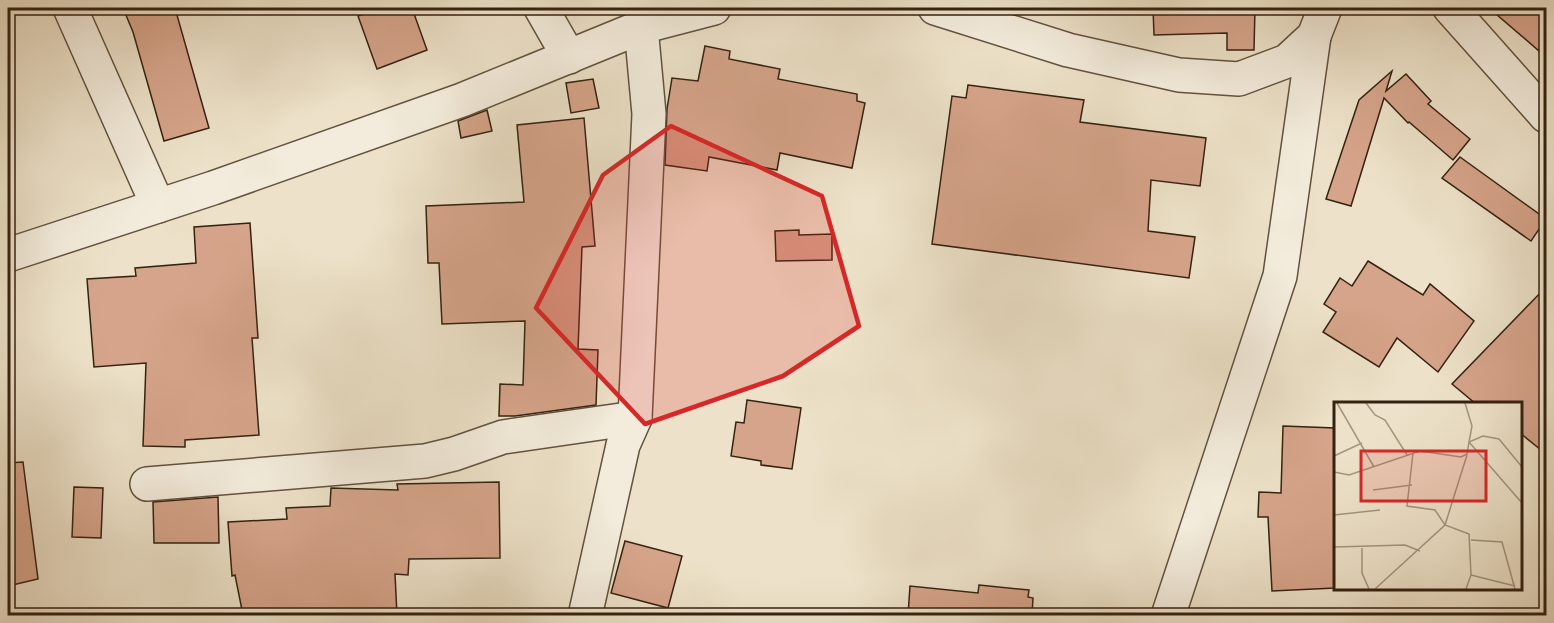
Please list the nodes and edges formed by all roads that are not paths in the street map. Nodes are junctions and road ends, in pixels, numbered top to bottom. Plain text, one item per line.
1 (70, 8) edge
2 (541, 8) edge
3 (714, 8) edge
4 (935, 8) edge
5 (1450, 8) edge
6 (1320, 22) edge
7 (641, 27) junction
8 (569, 57) junction
9 (1546, 116) edge
10 (158, 206) junction
11 (8, 255) edge
12 (635, 418) junction
13 (147, 484) dead end
14 (585, 615) edge
15 (1168, 615) edge

1 - 10 street
2 - 8 street
3 - 7 street
4 - 6 street
5 - 9 street
6 - 15 street
7 - 8 street
7 - 12 street
8 - 10 street
10 - 11 street
12 - 13 street
12 - 14 street

